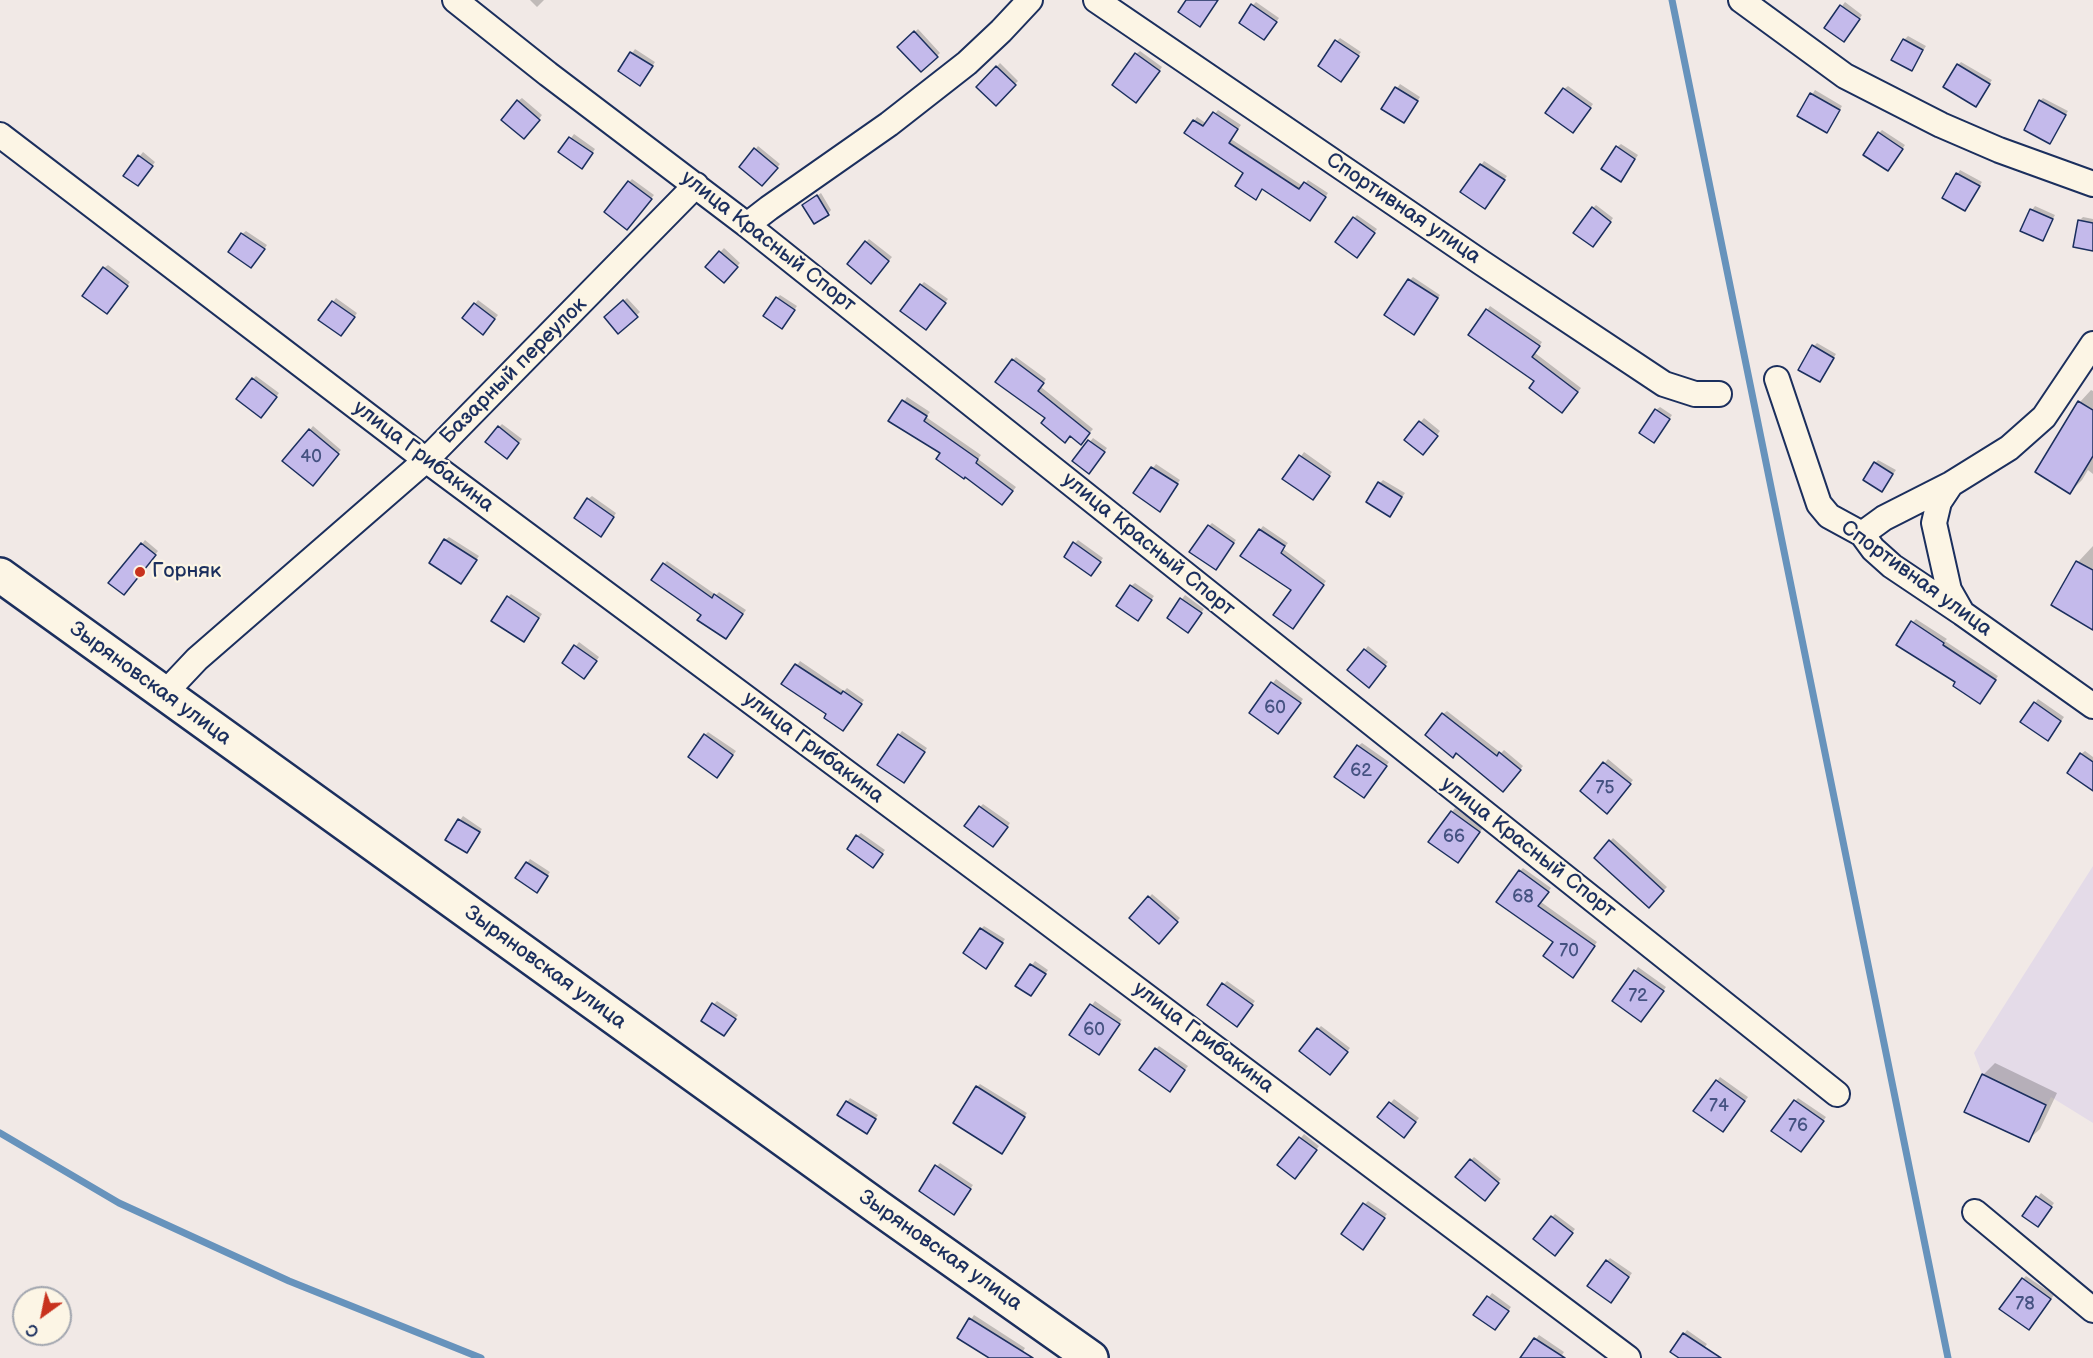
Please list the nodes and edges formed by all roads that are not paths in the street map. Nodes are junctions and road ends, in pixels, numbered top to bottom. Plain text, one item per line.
1 (455, 0) edge
2 (1030, 0) edge
3 (1096, 0) edge
4 (1741, 0) edge
5 (0, 135) edge
6 (2093, 184) edge
7 (696, 185) junction
8 (747, 225) junction
9 (2093, 344) edge
10 (1777, 379) dead end
11 (1719, 394) dead end
12 (426, 460) junction
13 (1951, 484) junction
14 (1862, 534) junction
15 (0, 575) edge
16 (1962, 613) junction
17 (164, 694) junction
18 (2093, 706) edge
19 (1837, 1094) dead end
20 (1975, 1212) dead end
21 (2093, 1310) edge
22 (1091, 1358) edge
23 (1628, 1358) edge

1 - 7 street, улица Красный Спорт
2 - 8 street
3 - 11 street, Спортивная улица
4 - 6 street
5 - 12 street, улица Грибакина
7 - 8 street, улица Красный Спорт
7 - 12 street, Базарный переулок
8 - 19 street, улица Красный Спорт
9 - 13 street
10 - 14 street, Спортивная улица
12 - 17 street, Базарный переулок
12 - 23 street, улица Грибакина
13 - 14 street
13 - 16 street
14 - 16 street, Спортивная улица
15 - 17 street, Зыряновская улица
16 - 18 street, Спортивная улица
17 - 22 street, Зыряновская улица
20 - 21 street

